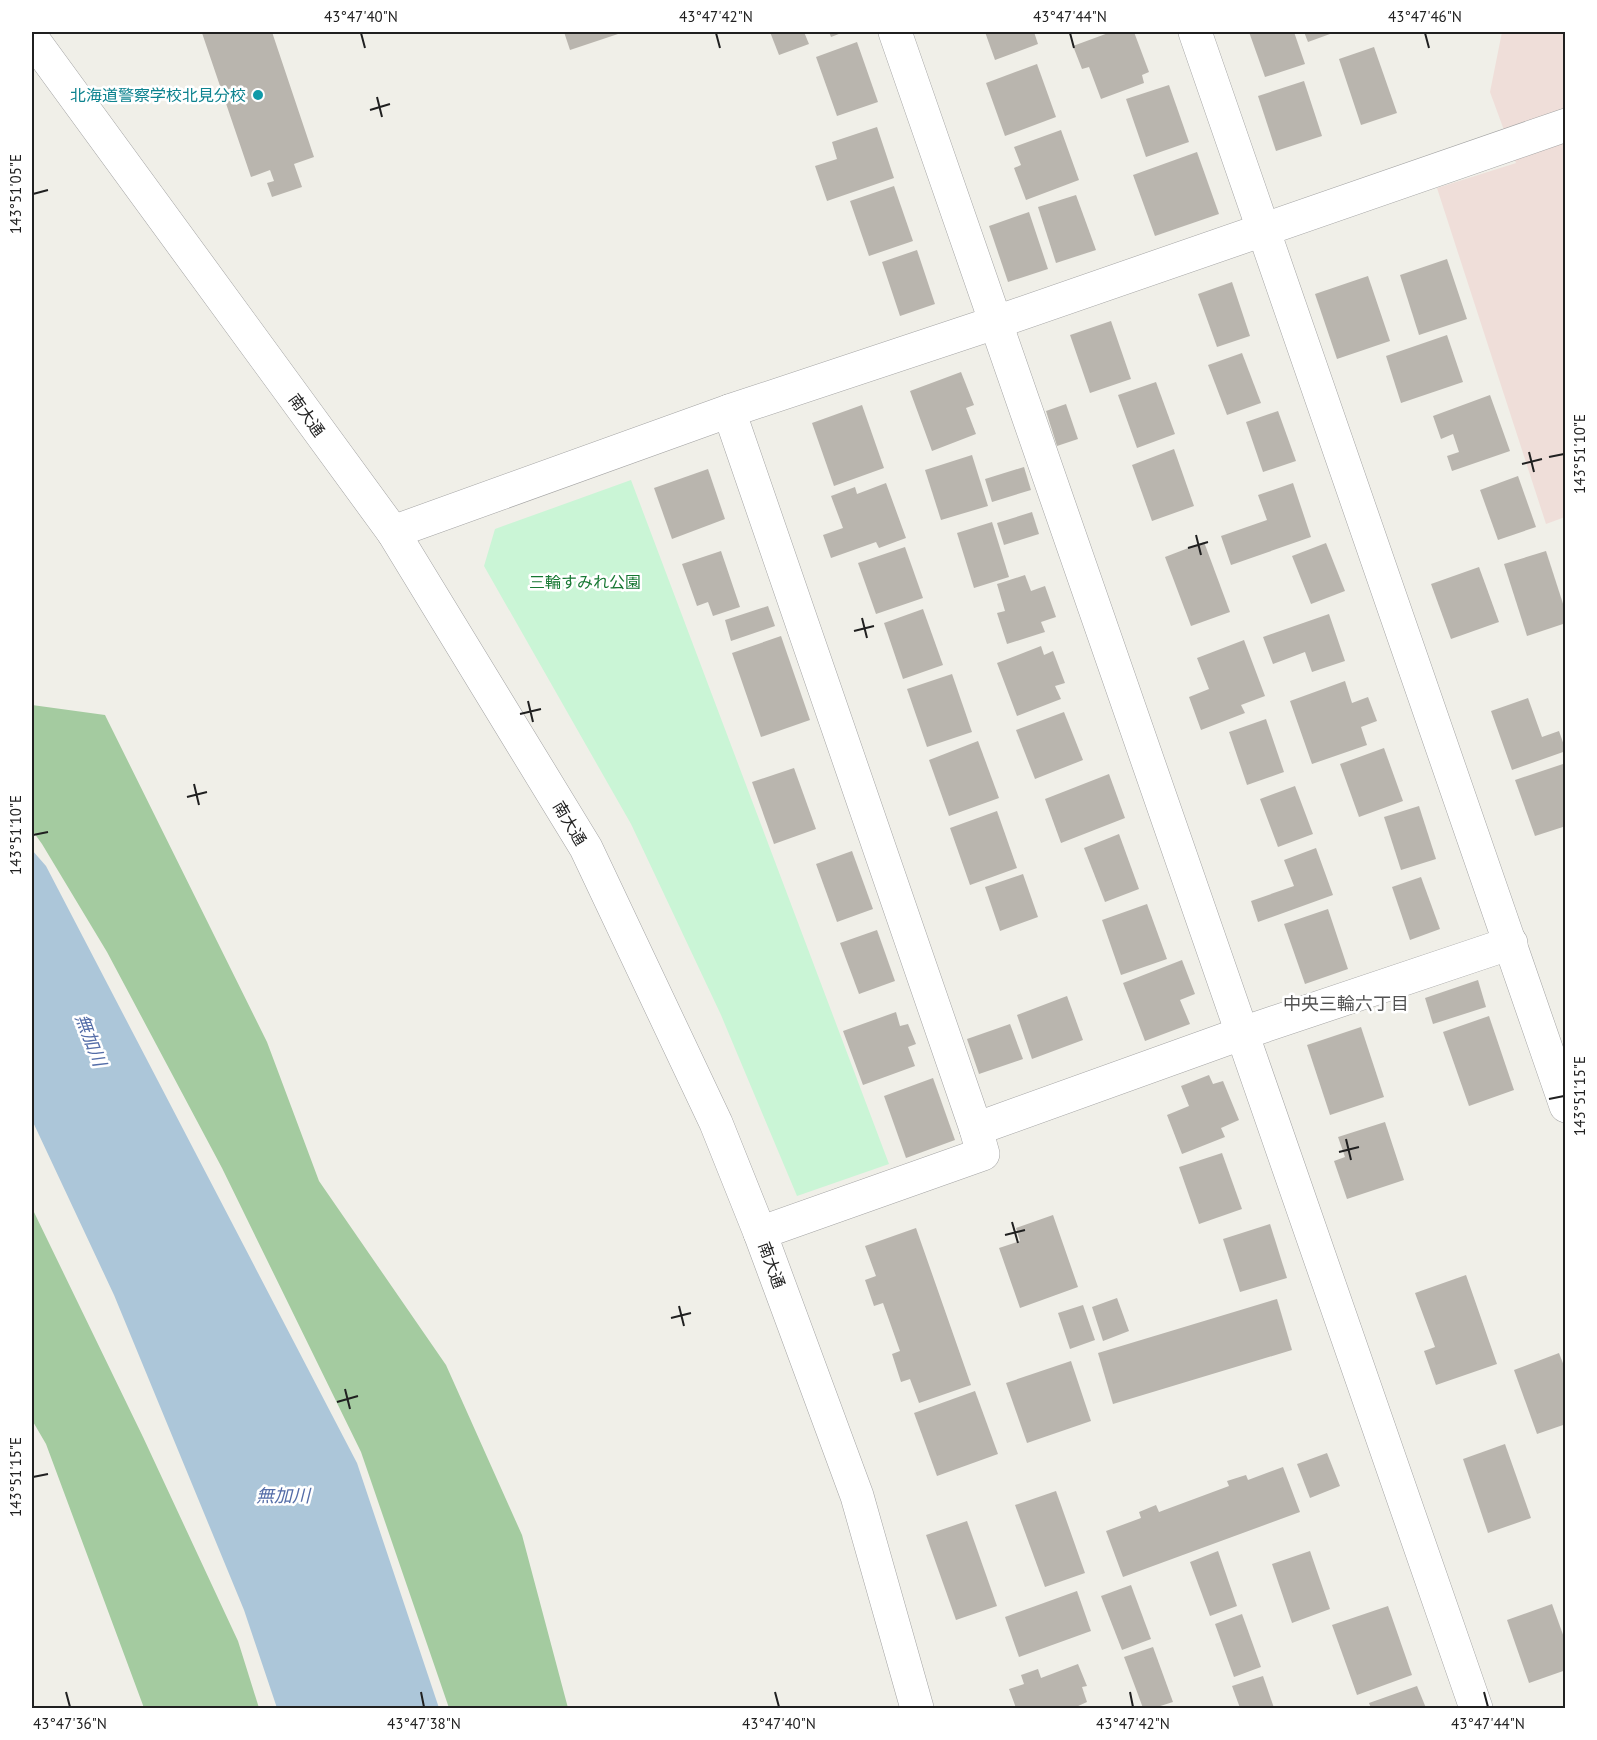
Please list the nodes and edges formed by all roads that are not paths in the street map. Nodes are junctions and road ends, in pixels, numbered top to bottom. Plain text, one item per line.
1 (895, 32) edge
2 (1195, 32) edge
3 (32, 38) edge
4 (1566, 125) edge
5 (1262, 229) junction
6 (994, 323) junction
7 (729, 411) junction
8 (393, 532) junction
9 (1511, 943) junction
10 (1243, 1033) junction
11 (1566, 1106) edge
12 (976, 1129) junction
13 (760, 1233) junction
14 (917, 1708) edge
15 (1476, 1708) edge

1 - 6 street
2 - 5 street
3 - 8 street, 南大通
4 - 5 street
5 - 6 street
5 - 9 street
6 - 7 street
6 - 10 street
7 - 8 street
7 - 12 street
8 - 13 street, 南大通
9 - 10 street
9 - 11 street
10 - 12 street
10 - 15 street
12 - 13 street
13 - 14 street, 南大通

